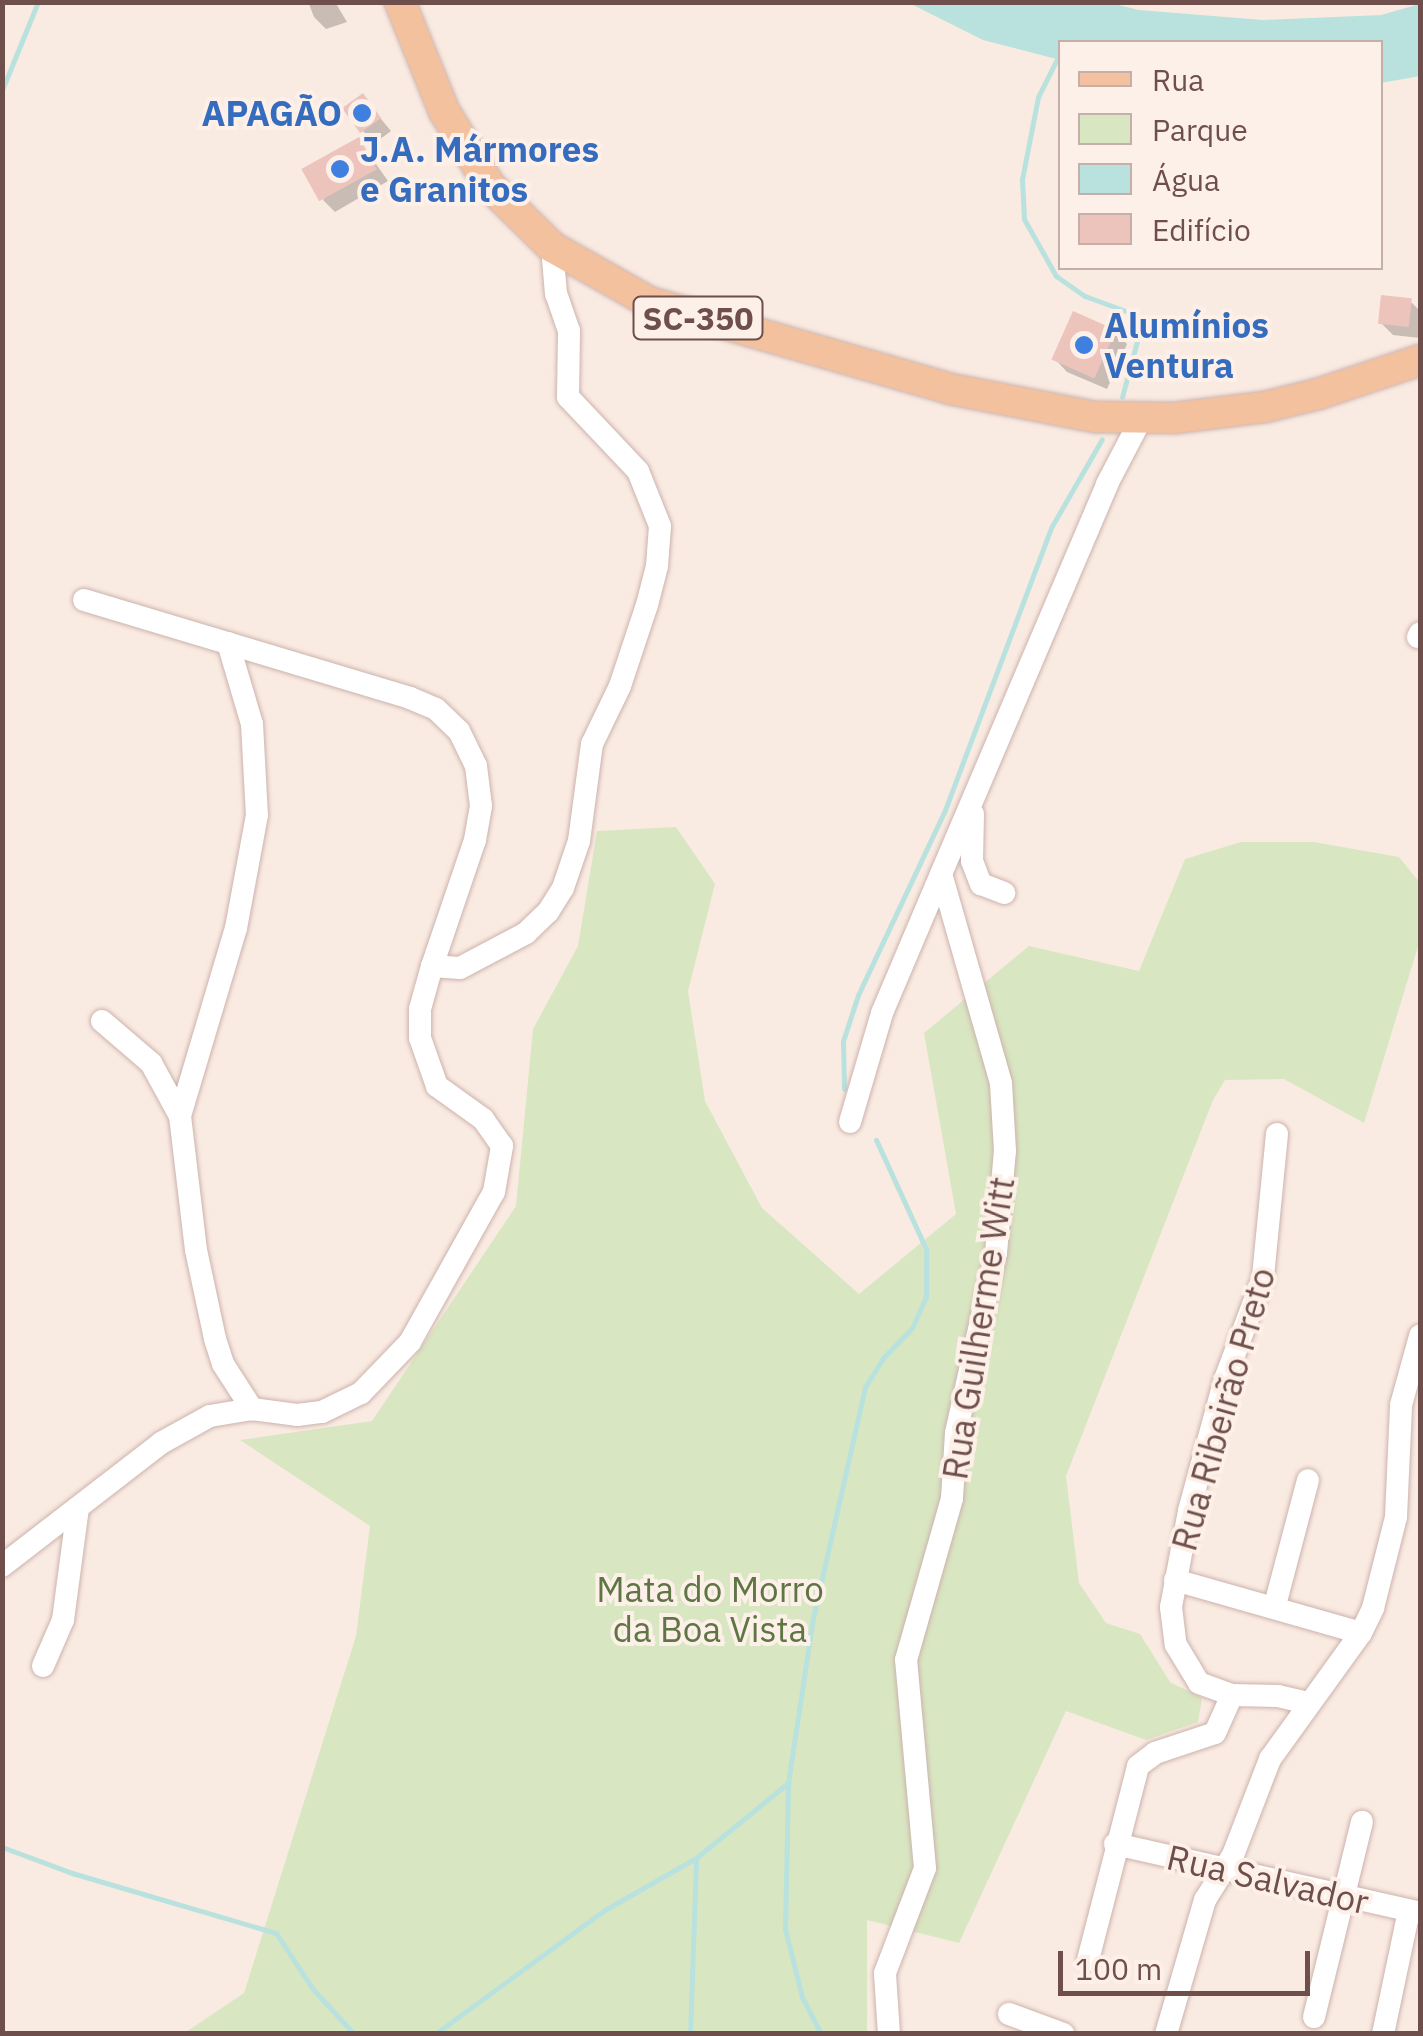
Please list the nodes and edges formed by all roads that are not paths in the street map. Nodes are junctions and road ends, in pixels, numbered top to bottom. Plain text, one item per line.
1 (400, 2) edge
2 (552, 247) junction
3 (1420, 360) edge
4 (1141, 419) junction
5 (84, 600) dead end
6 (228, 643) junction
7 (973, 799) junction
8 (941, 874) junction
9 (1004, 893) dead end
10 (432, 966) junction
11 (102, 1020) dead end
12 (199, 1054) junction
13 (158, 1072) junction
14 (180, 1116) junction
15 (850, 1122) dead end
16 (1277, 1134) dead end
17 (1420, 1336) edge
18 (252, 1409) junction
19 (1308, 1480) dead end
20 (78, 1508) junction
21 (1396, 1518) junction
22 (1420, 1524) edge
23 (2, 1566) edge
24 (1176, 1580) junction
25 (1275, 1605) junction
26 (1361, 1632) junction
27 (43, 1666) dead end
28 (1232, 1695) junction
29 (1309, 1704) junction
30 (1362, 1822) dead end
31 (1115, 1844) junction
32 (1225, 1868) junction
33 (1341, 1897) junction
34 (1415, 1912) edge
35 (1088, 1960) dead end
36 (1008, 2014) dead end
37 (1314, 2017) dead end
38 (890, 2034) edge
39 (1063, 2034) edge
40 (1166, 2034) edge
41 (1383, 2034) edge

1 - 2 main road, SC-350
2 - 4 main road, SC-350
2 - 10 street
3 - 4 main road, SC-350
4 - 7 street
5 - 6 street
6 - 10 street
6 - 12 street
7 - 8 street
7 - 9 street
8 - 15 street
8 - 38 street, Rua Guilherme Witt
10 - 18 street
11 - 13 street
12 - 13 street
12 - 14 street
13 - 14 street
14 - 18 street
16 - 24 street, Rua Ribeirão Preto
17 - 21 street
18 - 20 street
19 - 25 street
20 - 23 street
20 - 27 street
21 - 22 street
21 - 26 street
24 - 25 street
24 - 28 street, Rua Ribeirão Preto
25 - 26 street
26 - 29 street
28 - 29 street, Rua Ribeirão Preto
28 - 31 street
29 - 32 street
30 - 33 street
31 - 32 street, Rua Salvador
31 - 35 street
32 - 33 street, Rua Salvador
32 - 40 street
33 - 34 street, Rua Salvador
33 - 37 street
34 - 41 street
36 - 39 street

